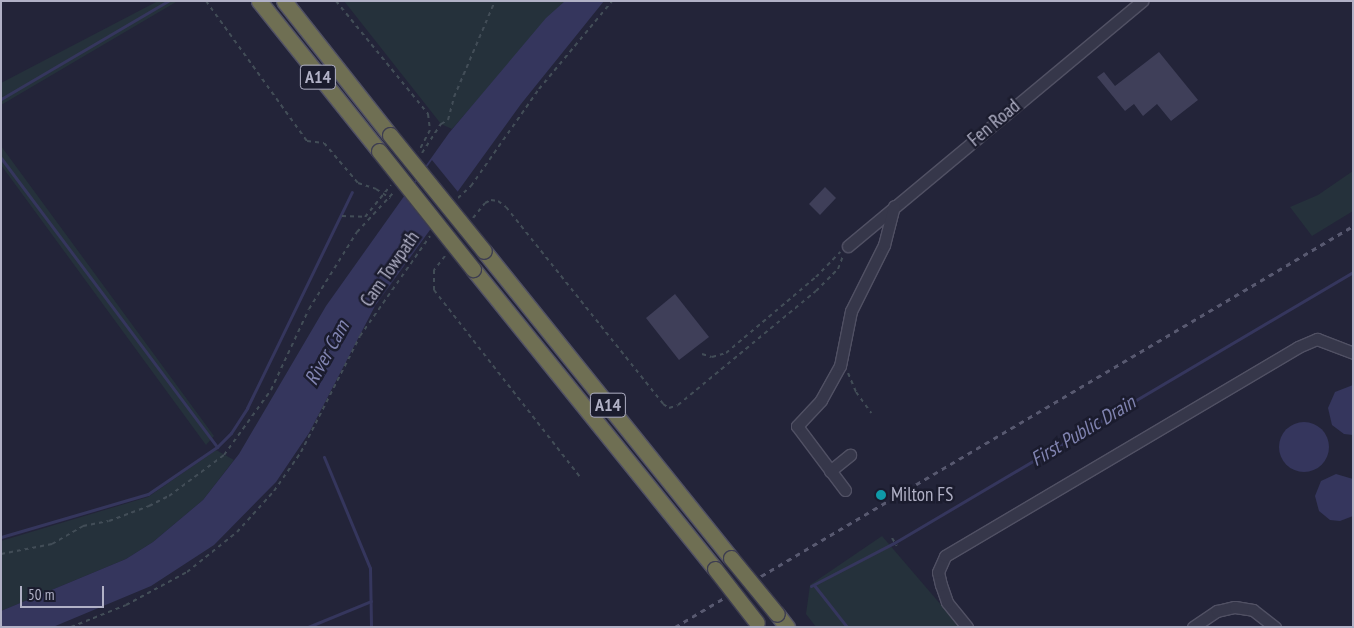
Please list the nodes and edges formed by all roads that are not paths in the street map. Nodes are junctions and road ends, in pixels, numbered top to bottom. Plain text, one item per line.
1 (259, 1) edge
2 (284, 1) edge
3 (1142, 1) edge
4 (894, 206) junction
5 (848, 246) road end
6 (1353, 353) edge
7 (850, 455) dead end
8 (830, 472) junction
9 (845, 490) dead end
10 (758, 625) edge
11 (787, 627) edge
12 (966, 627) edge
13 (1193, 627) edge
14 (1275, 627) edge

1 - 10 highway, A14, bridge
2 - 11 highway, A14, bridge
3 - 4 street, Fen Road
4 - 5 street, Fen Road
4 - 8 street
6 - 12 street
7 - 8 street
8 - 9 street
13 - 14 street

